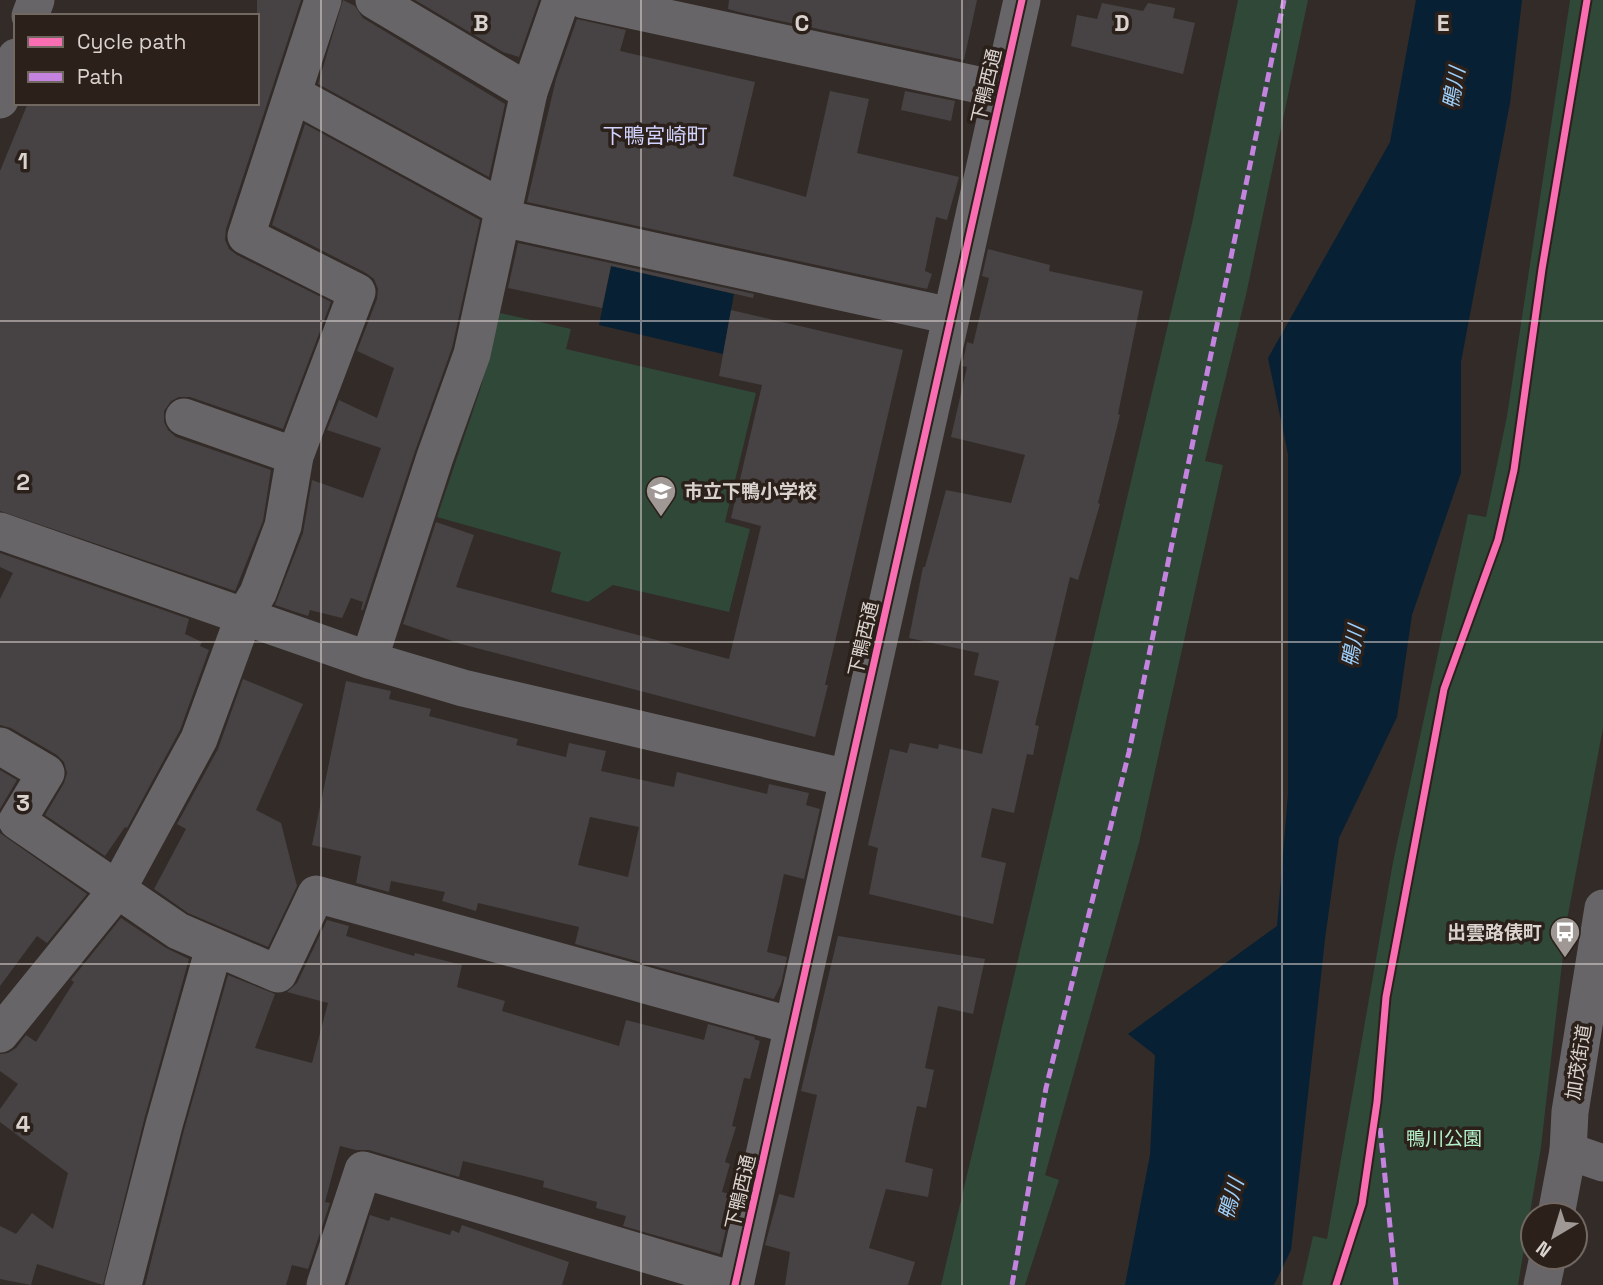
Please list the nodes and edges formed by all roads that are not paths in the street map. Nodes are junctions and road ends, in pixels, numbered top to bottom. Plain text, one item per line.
1 (323, 0) edge
2 (374, 0) edge
3 (561, 0) edge
4 (584, 0) edge
5 (1022, 0) edge
6 (14, 62) edge
7 (1002, 90) junction
8 (529, 92) junction
9 (293, 94) junction
10 (0, 100) edge
11 (503, 213) junction
12 (951, 316) junction
13 (184, 417) dead end
14 (295, 456) junction
15 (0, 531) edge
16 (244, 617) junction
17 (369, 660) junction
18 (0, 746) edge
19 (848, 778) junction
20 (117, 890) junction
21 (1603, 908) edge
22 (214, 948) junction
23 (793, 1026) junction
24 (0, 1034) edge
25 (1568, 1152) junction
26 (1603, 1163) edge
27 (1559, 1201) edge
28 (736, 1283) edge
29 (123, 1285) edge
30 (325, 1285) edge

1 - 9 street
2 - 8 street
3 - 8 street
4 - 7 street
5 - 7 street, 下鴨西通
6 - 10 street
7 - 12 street, 下鴨西通
8 - 11 street
9 - 11 street
9 - 14 street
11 - 12 street
11 - 17 street
12 - 19 street, 下鴨西通
13 - 14 street
14 - 16 street
15 - 16 street
16 - 17 street
16 - 20 street
17 - 19 street
18 - 20 street
19 - 23 street, 下鴨西通
20 - 22 street
20 - 24 street
21 - 25 street, 加茂街道
22 - 23 street
22 - 29 street
23 - 28 street, 下鴨西通
25 - 26 street
25 - 27 street, 加茂街道
28 - 30 street

